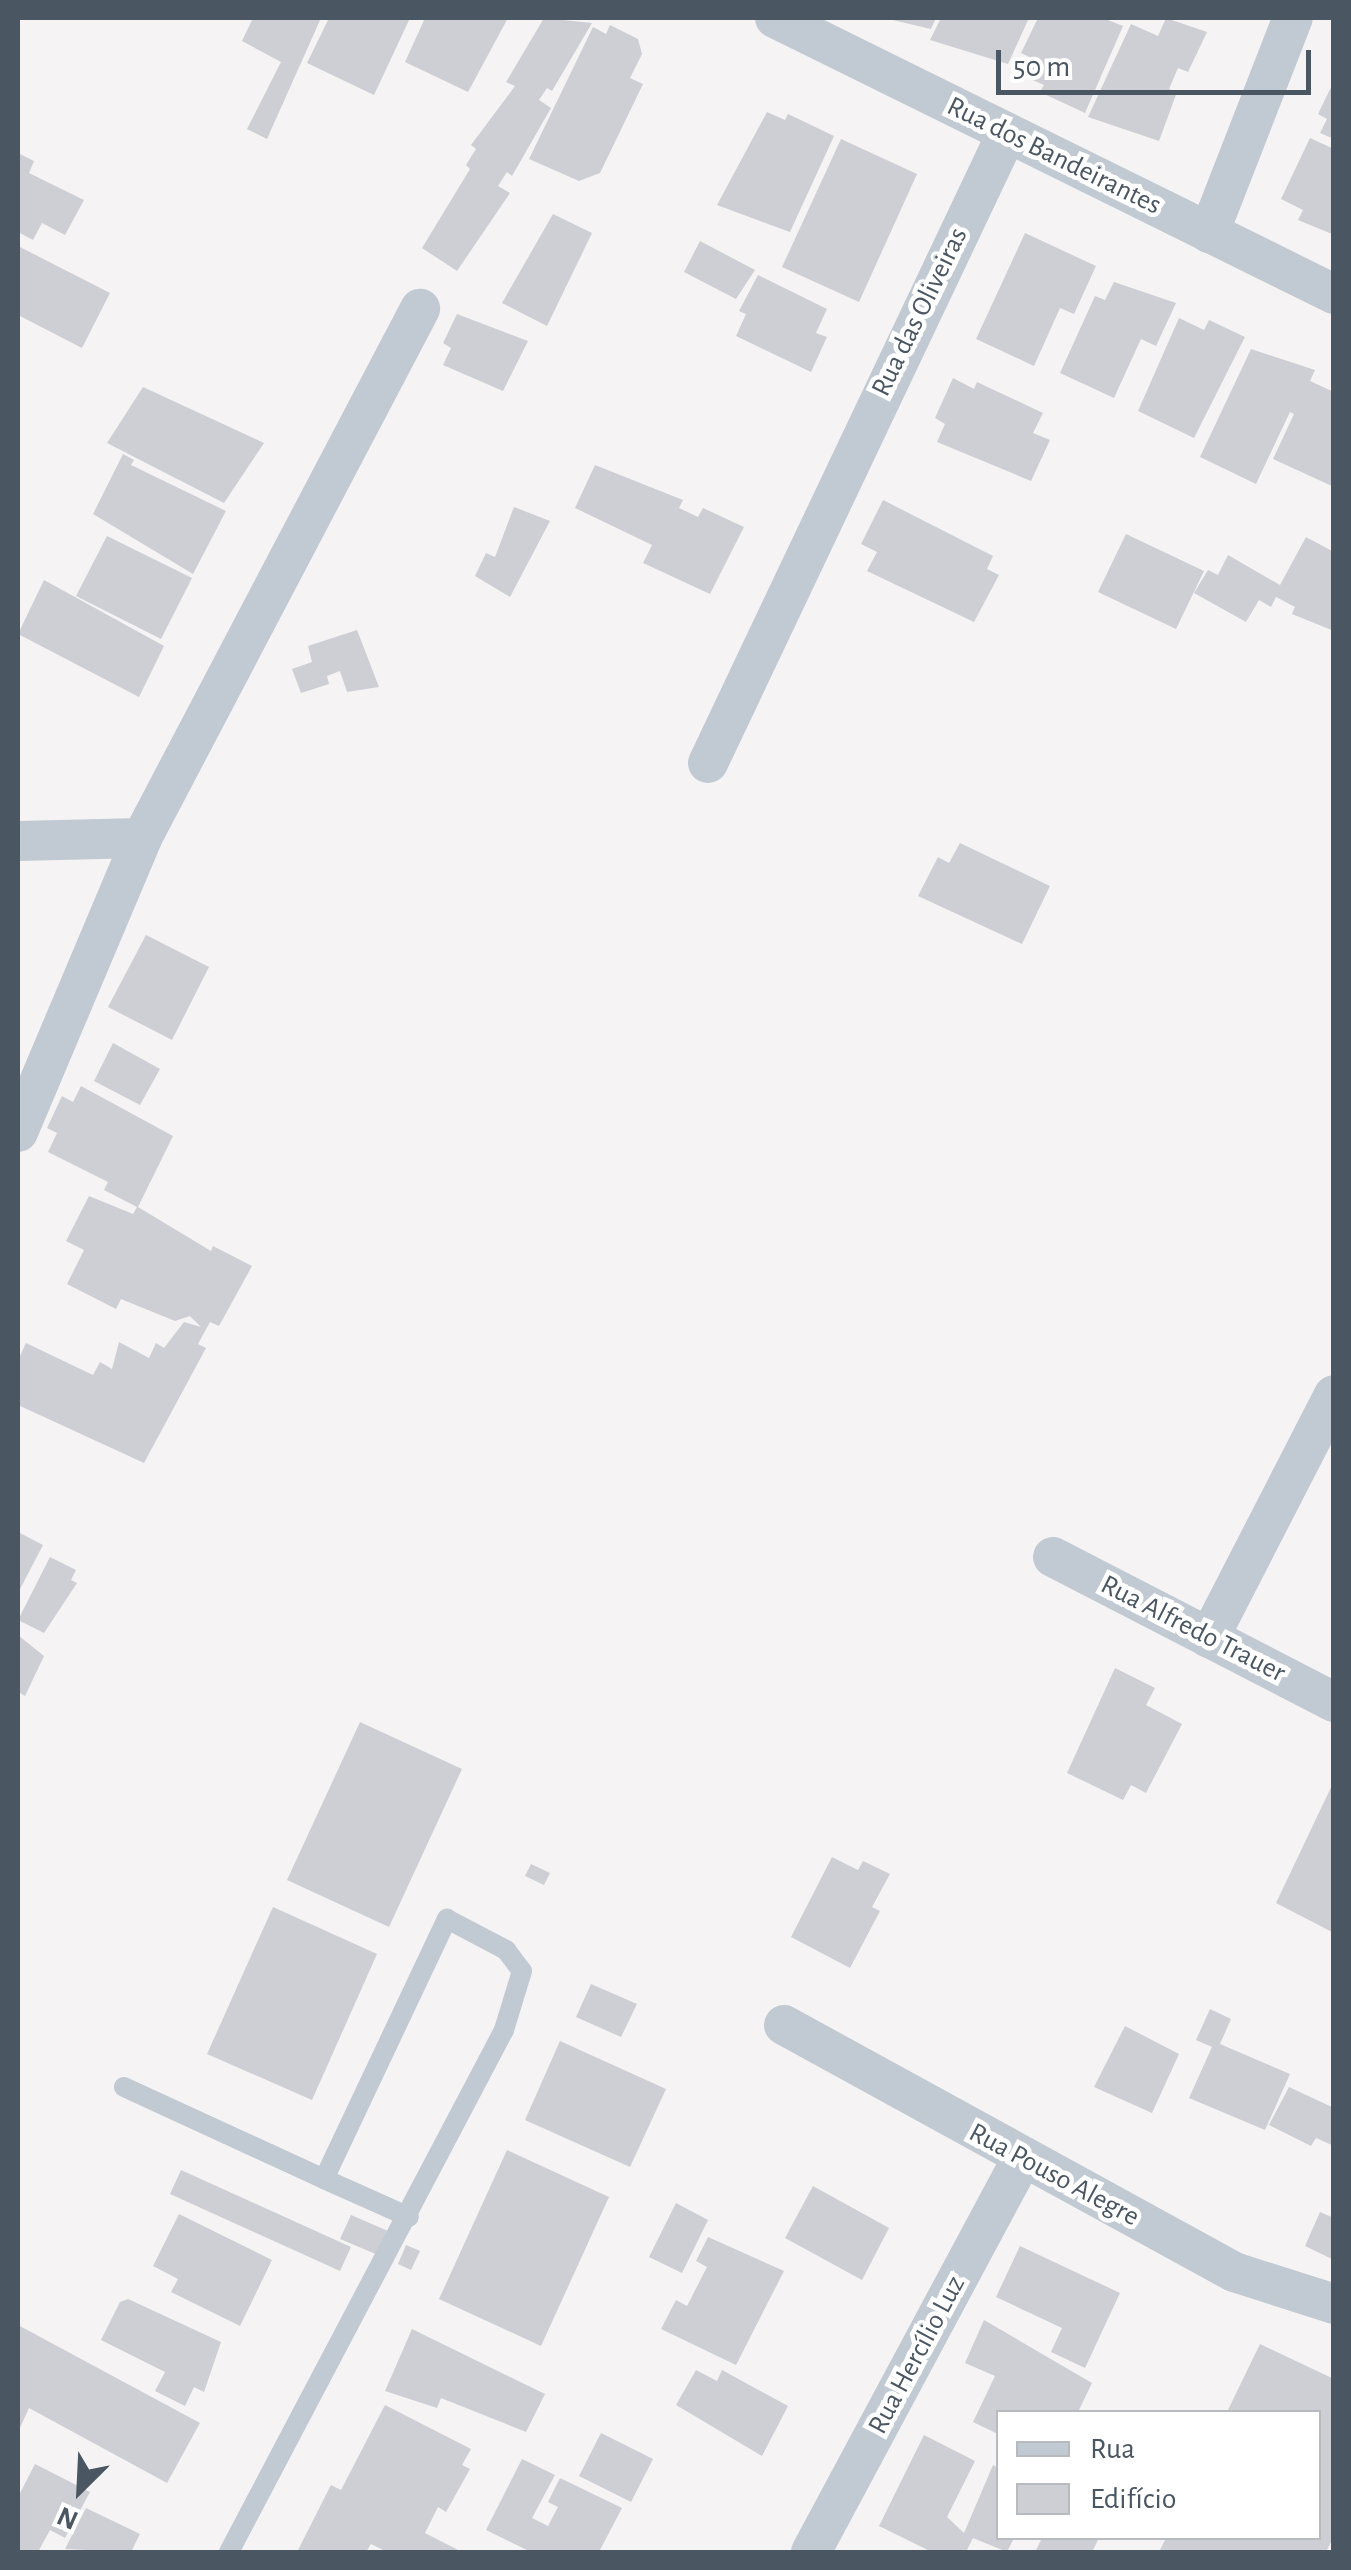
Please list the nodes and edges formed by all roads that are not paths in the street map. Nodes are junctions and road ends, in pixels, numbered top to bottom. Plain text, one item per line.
1 (774, 18) edge
2 (1293, 18) edge
3 (1007, 132) junction
4 (1210, 232) junction
5 (1334, 294) edge
6 (420, 309) dead end
7 (708, 763) dead end
8 (142, 838) junction
9 (18, 841) edge
10 (18, 1132) edge
11 (1334, 1395) edge
12 (1054, 1557) dead end
13 (1209, 1638) junction
14 (1334, 1702) edge
15 (784, 2025) dead end
16 (124, 2087) dead end
17 (1023, 2157) junction
18 (324, 2179) junction
19 (408, 2216) junction
20 (1334, 2304) edge
21 (228, 2552) edge
22 (811, 2552) edge

1 - 3 street, Rua dos Bandeirantes
2 - 4 street
3 - 4 street, Rua dos Bandeirantes
3 - 7 street, Rua das Oliveiras
4 - 5 street, Rua dos Bandeirantes
6 - 8 street
8 - 9 street
8 - 10 street
11 - 13 street
12 - 13 street, Rua Alfredo Trauer
13 - 14 street, Rua Alfredo Trauer
15 - 17 street, Rua Pouso Alegre
16 - 18 lane
17 - 20 street, Rua Pouso Alegre
17 - 22 street, Rua Hercílio Luz
18 - 19 lane
18 - 19 lane
19 - 21 lane

